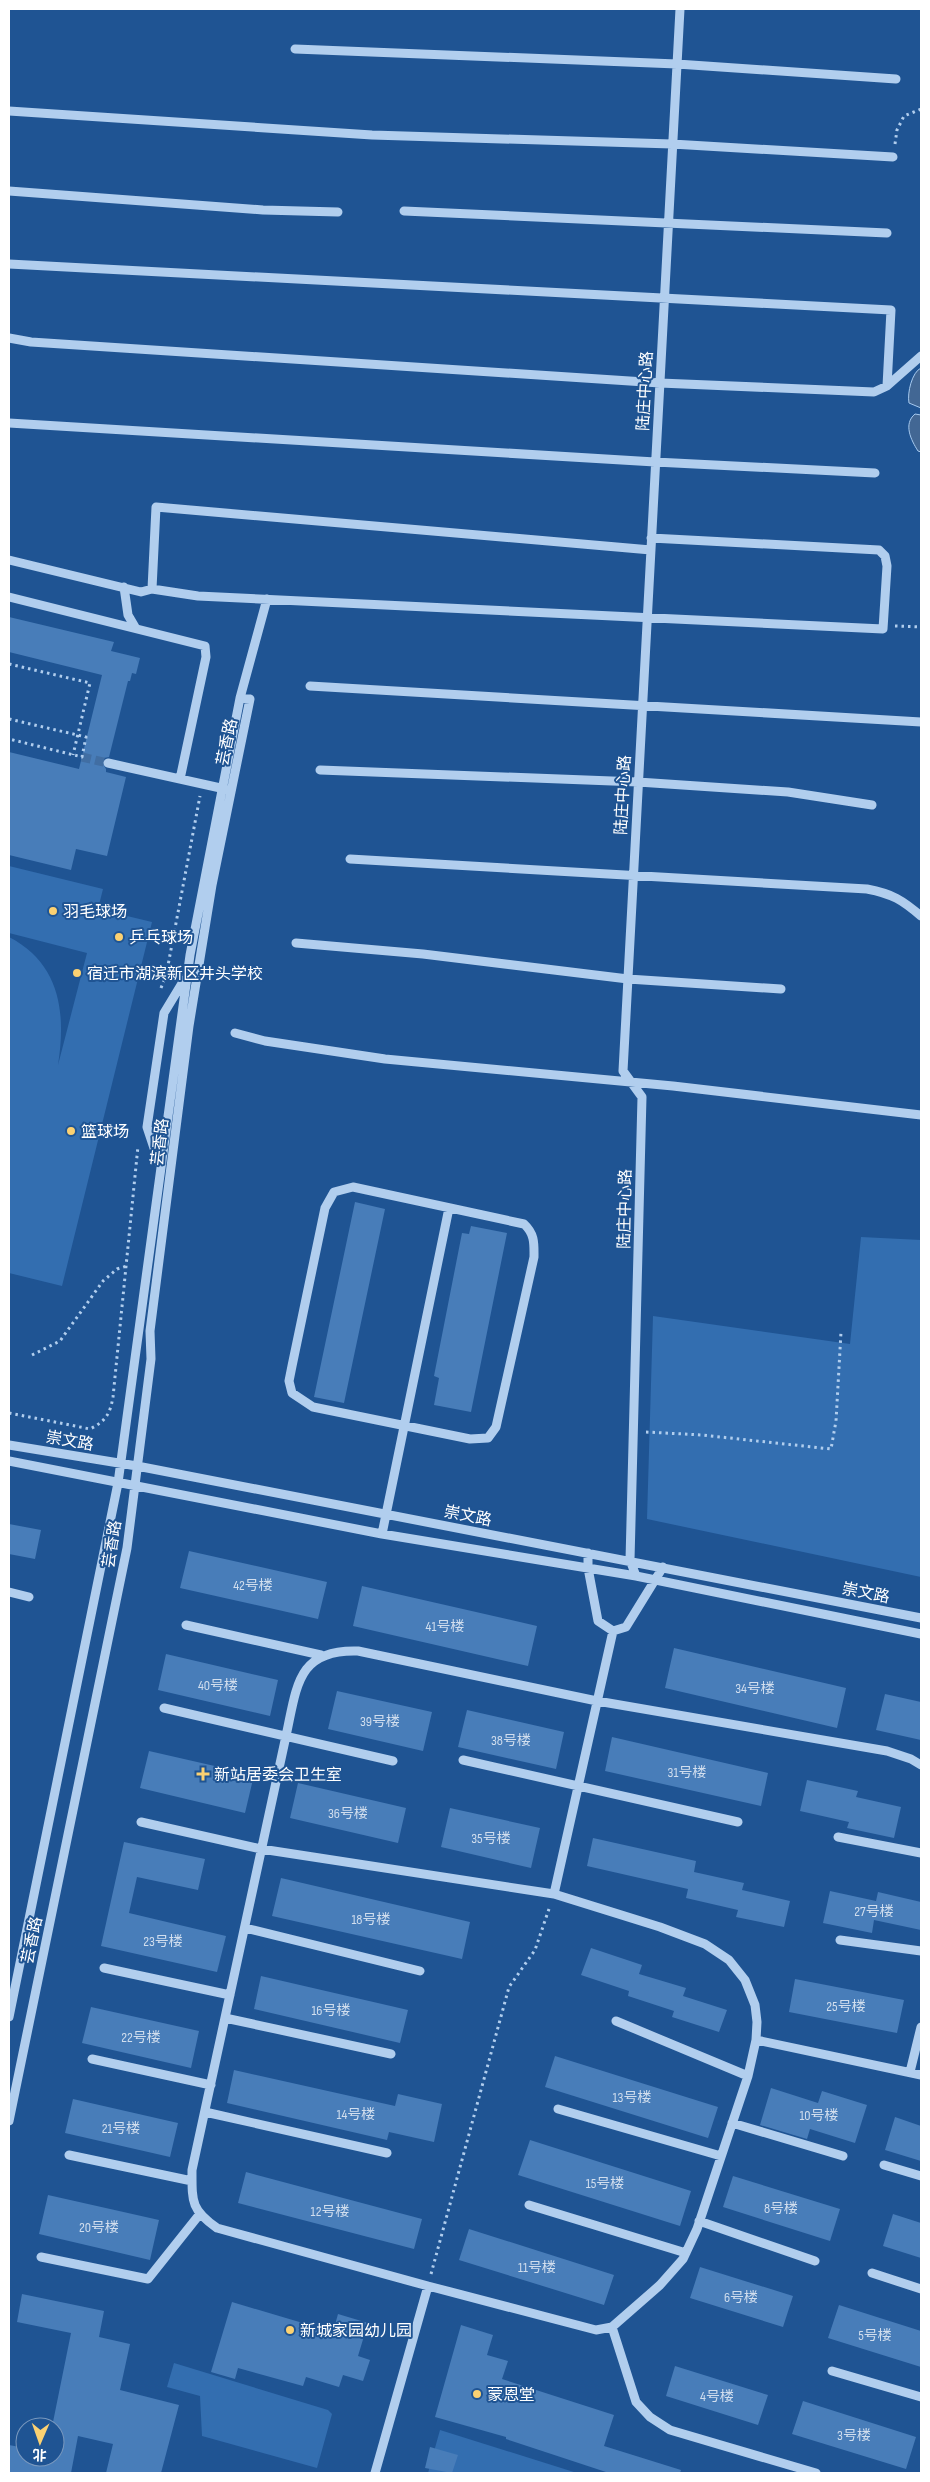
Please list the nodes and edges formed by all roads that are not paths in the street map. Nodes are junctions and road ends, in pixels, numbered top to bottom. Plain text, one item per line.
1 (680, 9) edge
2 (295, 49) dead end
3 (677, 64) junction
4 (896, 79) dead end
5 (9, 111) edge
6 (672, 144) junction
7 (893, 157) road end
8 (9, 191) edge
9 (404, 211) dead end
10 (338, 212) dead end
11 (668, 222) junction
12 (887, 233) dead end
13 (9, 264) edge
14 (664, 299) junction
15 (9, 338) edge
16 (921, 356) edge
17 (660, 383) junction
18 (887, 386) junction
19 (9, 424) edge
20 (655, 462) junction
21 (875, 473) dead end
22 (651, 538) junction
23 (651, 550) junction
24 (9, 560) edge
25 (124, 588) junction
26 (152, 589) junction
27 (9, 597) edge
28 (266, 599) junction
29 (647, 618) junction
30 (135, 628) junction
31 (310, 686) dead end
32 (642, 707) junction
33 (921, 722) edge
34 (108, 763) tunnel mouth
35 (320, 770) dead end
36 (180, 779) junction
37 (638, 782) junction
38 (226, 790) junction
39 (872, 805) dead end
40 (350, 859) dead end
41 (633, 875) junction
42 (921, 916) edge
43 (296, 943) dead end
44 (187, 975) junction
45 (628, 979) junction
46 (782, 989) dead end
47 (235, 1033) dead end
48 (632, 1084) junction
49 (921, 1115) edge
50 (160, 1166) junction
51 (450, 1208) junction
52 (404, 1426) junction
53 (9, 1444) edge
54 (9, 1461) edge
55 (120, 1464) junction
56 (137, 1466) junction
57 (118, 1483) junction
58 (134, 1486) junction
59 (386, 1514) junction
60 (382, 1534) junction
61 (588, 1553) junction
62 (630, 1560) junction
63 (663, 1567) junction
64 (588, 1568) junction
65 (636, 1576) junction
66 (656, 1580) junction
67 (9, 1592) edge
68 (29, 1597) dead end
69 (921, 1618) edge
70 (186, 1625) dead end
71 (613, 1631) junction
72 (921, 1634) edge
73 (321, 1655) junction
74 (597, 1701) junction
75 (164, 1708) dead end
76 (286, 1736) junction
77 (463, 1760) dead end
78 (393, 1761) dead end
79 (921, 1765) edge
80 (578, 1786) junction
81 (141, 1822) dead end
82 (738, 1822) dead end
83 (838, 1837) dead end
84 (262, 1849) junction
85 (921, 1853) edge
86 (554, 1894) junction
87 (245, 1928) junction
88 (840, 1940) dead end
89 (921, 1951) edge
90 (104, 1968) dead end
91 (420, 1971) dead end
92 (12, 1978) edge
93 (230, 1995) junction
94 (10, 2007) edge
95 (9, 2017) edge
96 (225, 2018) junction
97 (616, 2021) dead end
98 (921, 2027) edge
99 (756, 2040) junction
100 (391, 2054) dead end
101 (92, 2060) dead end
102 (910, 2072) junction
103 (921, 2075) edge
104 (748, 2076) junction
105 (211, 2085) junction
106 (558, 2109) dead end
107 (205, 2112) junction
108 (9, 2121) edge
109 (732, 2123) junction
110 (387, 2153) dead end
111 (69, 2155) dead end
112 (721, 2156) junction
113 (842, 2156) dead end
114 (884, 2165) dead end
115 (921, 2176) edge
116 (192, 2181) junction
117 (529, 2205) dead end
118 (199, 2215) junction
119 (699, 2221) junction
120 (686, 2253) junction
121 (41, 2257) dead end
122 (815, 2260) dead end
123 (872, 2272) dead end
124 (428, 2286) junction
125 (921, 2289) edge
126 (612, 2327) junction
127 (832, 2371) dead end
128 (921, 2397) edge
129 (375, 2473) edge
130 (816, 2473) edge

1 - 3 street, 陆庄中心路
2 - 3 street
3 - 4 street
3 - 6 street, 陆庄中心路
5 - 6 street
6 - 7 street
6 - 11 street, 陆庄中心路
8 - 10 street
9 - 11 street
11 - 12 street
11 - 14 street, 陆庄中心路
13 - 14 street
14 - 17 street, 陆庄中心路
14 - 18 street
15 - 17 street
16 - 18 street
17 - 18 street
17 - 20 street, 陆庄中心路
19 - 20 street
20 - 21 street
20 - 22 street, 陆庄中心路
22 - 23 street, 陆庄中心路
22 - 29 street
23 - 26 street
23 - 29 street, 陆庄中心路
24 - 25 street
25 - 26 street
25 - 30 street
26 - 28 street
27 - 30 street
28 - 29 street
28 - 38 street, 芸香路
29 - 32 street, 陆庄中心路
30 - 36 street
31 - 32 street
32 - 33 street
32 - 37 street, 陆庄中心路
34 - 36 street
35 - 37 street
36 - 38 street
37 - 39 street
37 - 41 street, 陆庄中心路
38 - 44 street, 芸香路
38 - 56 street, 芸香路
40 - 41 street
41 - 42 street
41 - 45 street, 陆庄中心路
43 - 45 street
44 - 50 street, 芸香路
44 - 50 street
45 - 46 street
45 - 48 street, 陆庄中心路
47 - 48 street
48 - 49 street
48 - 62 street, 陆庄中心路
50 - 55 street, 芸香路
51 - 52 street
51 - 52 street
51 - 52 street
52 - 59 street
53 - 55 street, 崇文路
54 - 57 street, 崇文路
55 - 56 street, 崇文路
55 - 57 street, 芸香路
56 - 58 street, 芸香路
56 - 59 street, 崇文路
57 - 58 street, 崇文路
57 - 92 street, 芸香路
58 - 60 street, 崇文路
58 - 108 street, 芸香路
59 - 60 street
59 - 61 street, 崇文路
60 - 64 street, 崇文路
61 - 62 street, 崇文路
61 - 64 street
62 - 63 street, 崇文路
62 - 65 street, 陆庄中心路
63 - 66 street
63 - 69 street, 崇文路
64 - 65 street, 崇文路
64 - 71 street
65 - 66 street, 崇文路
66 - 71 street
66 - 72 street, 崇文路
67 - 68 street
70 - 73 street
71 - 74 street
73 - 74 street
73 - 76 street
74 - 79 street
74 - 80 street
75 - 76 street
76 - 78 street
76 - 84 street
77 - 80 street
80 - 82 street
80 - 86 street
81 - 84 street
83 - 85 street
84 - 86 street
84 - 87 street
86 - 99 street
87 - 91 street
87 - 93 street
88 - 89 street
90 - 93 street
92 - 94 street, 芸香路
93 - 96 street
94 - 95 street, 芸香路
96 - 100 street
96 - 105 street
97 - 104 street
98 - 102 street
99 - 102 street
99 - 104 street
101 - 105 street
102 - 103 street
104 - 109 street
105 - 107 street
106 - 112 street
107 - 110 street
107 - 116 street
109 - 112 street
109 - 113 street
111 - 116 street
112 - 119 street
114 - 115 street
116 - 118 street
117 - 120 street
118 - 121 street
118 - 124 street
119 - 120 street
119 - 122 street
120 - 126 street
123 - 125 street
124 - 126 street
124 - 129 street
126 - 130 street
127 - 128 street

